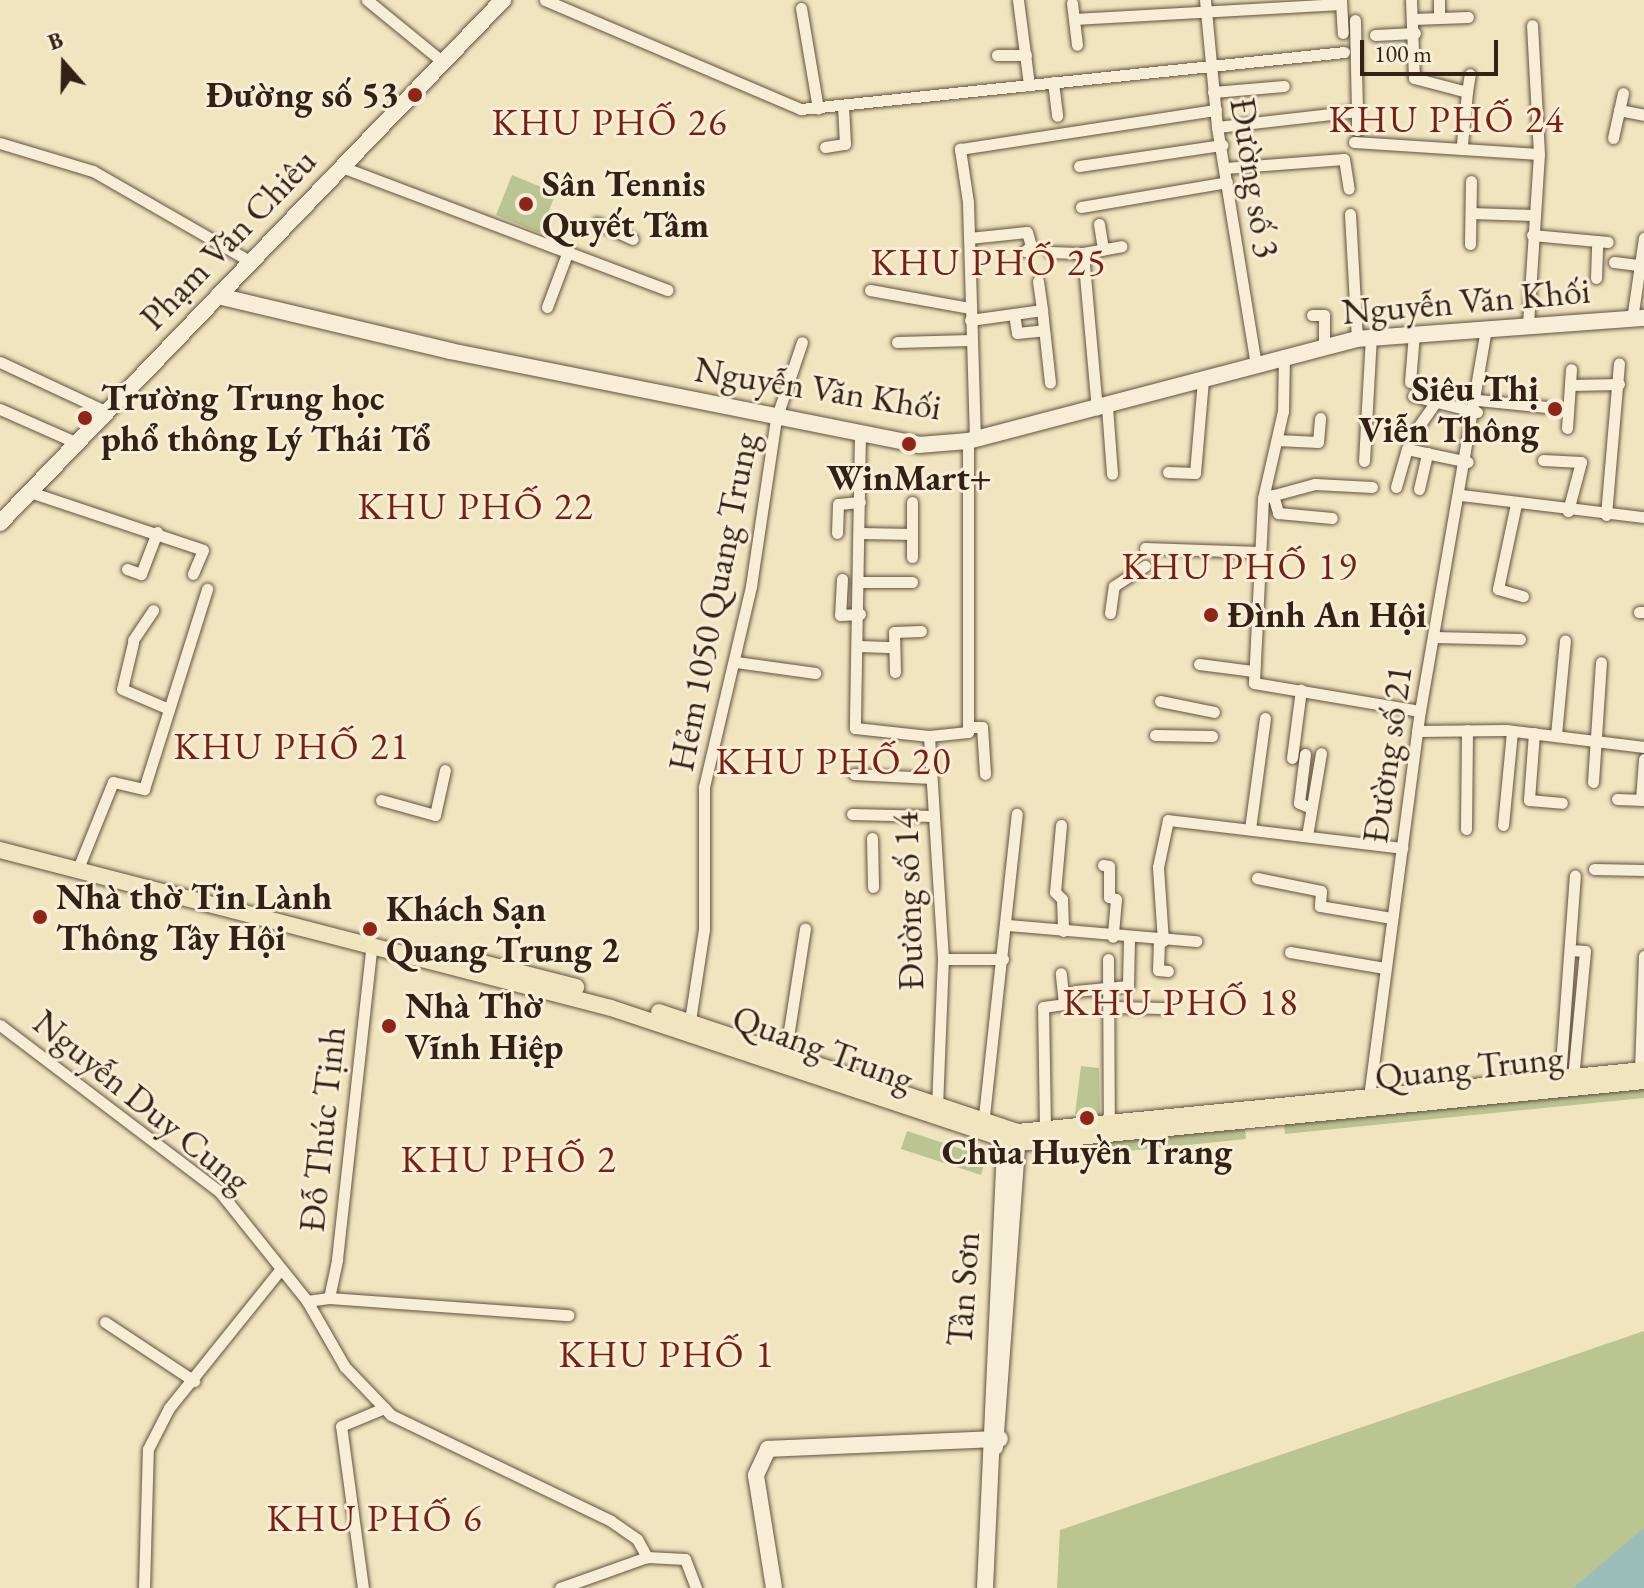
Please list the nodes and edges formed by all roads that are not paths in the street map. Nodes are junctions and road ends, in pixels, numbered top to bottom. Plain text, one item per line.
1 (367, 0) edge
2 (503, 0) edge
3 (545, 0) edge
4 (1018, 0) edge
5 (1411, 0) edge
6 (1439, 0) edge
7 (1341, 2) edge
8 (1072, 3) dead end
9 (1301, 3) edge
10 (1258, 4) edge
11 (1206, 6) edge
12 (801, 8) dead end
13 (1468, 17) dead end
14 (1439, 18) junction
15 (1074, 19) junction
16 (1413, 19) junction
17 (1355, 20) dead end
18 (1532, 25) dead end
19 (1343, 33) dead end
20 (1415, 33) junction
21 (1375, 35) dead end
22 (1077, 45) dead end
23 (1344, 52) dead end
24 (997, 55) dead end
25 (1026, 55) junction
26 (443, 62) junction
27 (1209, 63) junction
28 (1470, 74) dead end
29 (1058, 82) junction
30 (1029, 85) junction
31 (1284, 86) dead end
32 (1213, 92) junction
33 (1467, 92) junction
34 (1623, 93) dead end
35 (843, 108) junction
36 (818, 109) junction
37 (1216, 110) junction
38 (1619, 110) junction
39 (1357, 111) junction
40 (1644, 115) edge
41 (1057, 116) dead end
42 (1217, 127) junction
43 (1613, 138) dead end
44 (0, 143) edge
45 (1462, 144) junction
46 (1222, 145) junction
47 (825, 147) dead end
48 (1539, 154) junction
49 (1079, 166) dead end
50 (342, 167) junction
51 (1225, 168) junction
52 (1471, 181) dead end
53 (1227, 182) junction
54 (1349, 189) dead end
55 (1081, 207) dead end
56 (1471, 213) junction
57 (1350, 214) dead end
58 (1533, 215) junction
59 (597, 223) dead end
60 (1099, 224) dead end
61 (1532, 235) junction
62 (969, 238) junction
63 (1644, 238) edge
64 (633, 239) dead end
65 (1470, 244) dead end
66 (1121, 246) dead end
67 (1103, 250) junction
68 (568, 251) junction
69 (1025, 251) dead end
70 (1050, 252) dead end
71 (1083, 253) junction
72 (251, 262) junction
73 (1614, 262) dead end
74 (1640, 265) junction
75 (1596, 278) dead end
76 (1038, 281) dead end
77 (668, 290) dead end
78 (870, 290) dead end
79 (218, 296) junction
80 (547, 307) dead end
81 (1042, 310) junction
82 (970, 314) junction
83 (1014, 314) junction
84 (1312, 315) dead end
85 (1638, 318) edge
86 (1528, 324) junction
87 (1486, 327) junction
88 (1044, 330) junction
89 (1414, 333) junction
90 (1364, 338) junction
91 (971, 340) junction
92 (802, 342) dead end
93 (897, 342) dead end
94 (1324, 346) junction
95 (1284, 355) junction
96 (0, 362) edge
97 (1256, 364) junction
98 (1619, 364) dead end
99 (1571, 369) dead end
100 (1203, 379) junction
101 (1410, 382) dead end
102 (1050, 383) dead end
103 (1619, 384) junction
104 (1570, 385) junction
105 (1413, 396) dead end
106 (1436, 401) junction
107 (1478, 406) junction
108 (1547, 407) dead end
109 (1102, 408) junction
110 (0, 409) edge
111 (107, 412) junction
112 (1320, 418) dead end
113 (776, 419) junction
114 (1567, 428) dead end
115 (1416, 430) dead end
116 (860, 433) junction
117 (972, 440) junction
118 (1277, 440) junction
119 (77, 443) junction
120 (1427, 453) junction
121 (1543, 460) dead end
122 (1364, 461) dead end
123 (1468, 462) junction
124 (1168, 472) dead end
125 (1112, 474) dead end
126 (1372, 487) dead end
127 (1396, 487) dead end
128 (1419, 489) dead end
129 (30, 492) junction
130 (1461, 495) junction
131 (1268, 496) junction
132 (860, 502) junction
133 (912, 502) dead end
134 (1516, 504) junction
135 (1568, 511) junction
136 (1606, 515) junction
137 (1644, 517) edge
138 (1332, 518) dead end
139 (0, 523) edge
140 (157, 532) junction
141 (837, 533) dead end
142 (860, 533) junction
143 (912, 534) junction
144 (1145, 548) dead end
145 (1259, 552) junction
146 (912, 557) dead end
147 (1145, 566) dead end
148 (127, 569) dead end
149 (193, 574) dead end
150 (842, 579) dead end
151 (860, 582) junction
152 (912, 582) dead end
153 (207, 589) dead end
154 (1523, 596) dead end
155 (153, 610) dead end
156 (1110, 613) dead end
157 (860, 614) junction
158 (921, 631) dead end
159 (1433, 637) junction
160 (1520, 639) dead end
161 (1565, 640) dead end
162 (859, 646) junction
163 (894, 647) junction
164 (736, 662) junction
165 (1601, 662) dead end
166 (1199, 664) dead end
167 (895, 672) dead end
168 (815, 673) dead end
169 (1254, 677) junction
170 (1301, 690) junction
171 (1160, 701) dead end
172 (169, 709) junction
173 (1420, 711) junction
174 (1214, 712) dead end
175 (1265, 718) dead end
176 (968, 727) junction
177 (1467, 730) junction
178 (1417, 731) junction
179 (1512, 731) junction
180 (1534, 733) junction
181 (1155, 735) dead end
182 (1556, 735) junction
183 (929, 736) junction
184 (1212, 736) dead end
185 (1596, 739) junction
186 (1644, 747) edge
187 (1321, 753) dead end
188 (1305, 754) dead end
189 (1292, 758) dead end
190 (1644, 759) edge
191 (445, 770) dead end
192 (854, 774) dead end
193 (985, 774) dead end
194 (931, 778) junction
195 (1593, 782) dead end
196 (1617, 799) dead end
197 (381, 800) dead end
198 (1643, 800) edge
199 (1562, 803) dead end
200 (1309, 807) junction
201 (852, 814) dead end
202 (1017, 814) dead end
203 (933, 816) junction
204 (1061, 825) dead end
205 (1503, 825) dead end
206 (1250, 829) junction
207 (1466, 829) dead end
208 (1307, 836) junction
209 (872, 838) dead end
210 (0, 839) edge
211 (1402, 848) junction
212 (0, 850) edge
213 (1103, 865) dead end
214 (79, 866) junction
215 (1594, 869) dead end
216 (1644, 870) edge
217 (1575, 876) dead end
218 (1257, 878) dead end
219 (873, 887) dead end
220 (1392, 918) junction
221 (307, 924) junction
222 (1008, 925) junction
223 (805, 929) dead end
224 (1063, 931) junction
225 (1113, 937) junction
226 (1129, 939) junction
227 (1161, 941) junction
228 (1196, 941) dead end
229 (372, 944) junction
230 (1290, 952) dead end
231 (1644, 956) edge
232 (943, 959) junction
233 (1003, 959) junction
234 (1108, 959) dead end
235 (1385, 968) junction
236 (1168, 971) dead end
237 (1061, 973) dead end
238 (1111, 989) junction
239 (1075, 991) dead end
240 (1111, 1007) junction
241 (1163, 1008) dead end
242 (645, 1013) junction
243 (0, 1025) edge
244 (689, 1028) junction
245 (785, 1056) junction
246 (1643, 1074) edge
247 (1567, 1077) junction
248 (1369, 1103) junction
249 (937, 1107) junction
250 (1263, 1113) junction
251 (1109, 1123) junction
252 (983, 1126) junction
253 (1045, 1129) junction
254 (1011, 1137) junction
255 (280, 1270) junction
256 (329, 1298) junction
257 (307, 1301) junction
258 (568, 1315) dead end
259 (105, 1322) dead end
260 (194, 1381) junction
261 (384, 1408) junction
262 (993, 1443) junction
263 (647, 1557) junction
264 (144, 1588) edge
265 (363, 1588) edge
266 (560, 1588) edge
267 (696, 1588) edge
268 (774, 1588) edge
269 (985, 1588) edge

1 - 26 street
2 - 26 street, Phạm Văn Chiêu
3 - 36 street
4 - 25 street
5 - 16 street
6 - 14 street
7 - 9 street
7 - 19 street
8 - 15 street
9 - 10 street
10 - 11 street
11 - 15 street
11 - 27 street, Đường số 3
12 - 36 street
13 - 14 street
14 - 16 street
15 - 22 street
16 - 20 street
17 - 39 street
18 - 48 street
20 - 21 street
20 - 33 street
23 - 27 street
24 - 25 street
25 - 30 street
26 - 50 street, Phạm Văn Chiêu
27 - 29 street
27 - 32 street, Đường số 3
28 - 33 street
29 - 30 street
29 - 41 street
30 - 35 street
31 - 32 street
32 - 37 street, Đường số 3
33 - 45 street
34 - 38 street
35 - 36 street
35 - 47 street
37 - 42 street, Đường số 3
37 - 62 street
38 - 40 street
38 - 43 street
39 - 42 street
39 - 45 street
42 - 46 street, Đường số 3
44 - 72 street
45 - 48 street
46 - 49 street
46 - 51 street, Đường số 3
48 - 58 street
50 - 68 street
50 - 72 street, Phạm Văn Chiêu
51 - 53 street, Đường số 3
51 - 54 street
52 - 56 street
53 - 55 street
53 - 97 street, Đường số 3
56 - 58 street
56 - 65 street
57 - 90 street
58 - 61 street
59 - 64 street
60 - 67 street
61 - 75 street
61 - 86 street
62 - 69 street
62 - 82 street
63 - 74 street
66 - 67 street
67 - 71 street
68 - 77 street
68 - 80 street
70 - 71 street
71 - 109 street
72 - 79 street, Phạm Văn Chiêu
73 - 74 street
74 - 85 street
76 - 81 street
78 - 82 street
79 - 111 street, Phạm Văn Chiêu
79 - 113 street, Nguyễn Văn Khối
81 - 83 street
81 - 88 street
82 - 83 street
82 - 91 street
83 - 88 street
84 - 94 street
85 - 86 street, Nguyễn Văn Khối
86 - 87 street, Nguyễn Văn Khối
87 - 89 street, Nguyễn Văn Khối
87 - 107 street, Đường số 21
88 - 102 street
89 - 90 street, Nguyễn Văn Khối
89 - 101 street
90 - 94 street, Nguyễn Văn Khối
90 - 122 street
91 - 93 street
91 - 117 street
92 - 113 street, Hẻm 1050 Quang Trung
94 - 95 street, Nguyễn Văn Khối
95 - 97 street, Nguyễn Văn Khối
95 - 118 street
96 - 111 street
97 - 100 street, Nguyễn Văn Khối
98 - 103 street
99 - 104 street
100 - 109 street, Nguyễn Văn Khối
100 - 124 street
103 - 104 street
103 - 136 street
104 - 114 street
105 - 106 street
106 - 107 street
106 - 115 street
107 - 108 street
107 - 123 street, Đường số 21
109 - 117 street, Nguyễn Văn Khối
109 - 125 street
110 - 119 street
111 - 119 street, Phạm Văn Chiêu
112 - 118 street
113 - 116 street, Nguyễn Văn Khối
113 - 164 street, Hẻm 1050 Quang Trung
116 - 117 street, Nguyễn Văn Khối
116 - 132 street
117 - 176 street
118 - 131 street
119 - 129 street, Phạm Văn Chiêu
120 - 123 street
120 - 127 street
120 - 128 street
121 - 135 street
123 - 130 street, Đường số 21
126 - 131 street
129 - 139 street, Phạm Văn Chiêu
129 - 140 street
130 - 134 street
130 - 159 street, Đường số 21
131 - 138 street
131 - 145 street
132 - 141 street
132 - 142 street
133 - 143 street
134 - 135 street
134 - 154 street
135 - 136 street
136 - 137 street
140 - 148 street
140 - 149 street
142 - 143 street
142 - 151 street
143 - 146 street
144 - 145 street
145 - 169 street
147 - 156 street
150 - 157 street
151 - 152 street
151 - 157 street
153 - 172 street
155 - 172 street
157 - 162 street
158 - 163 street
159 - 160 street
159 - 173 street, Đường số 21
161 - 182 street
162 - 163 street
162 - 183 street
163 - 167 street
164 - 168 street
164 - 244 street, Hẻm 1050 Quang Trung
165 - 185 street
166 - 169 street
169 - 170 street
170 - 173 street
170 - 189 street
171 - 174 street
172 - 214 street
173 - 178 street, Đường số 21
175 - 206 street
176 - 183 street
176 - 193 street
177 - 178 street
177 - 179 street
177 - 207 street
178 - 211 street, Đường số 21
179 - 180 street
179 - 205 street
180 - 182 street
180 - 199 street
181 - 184 street
182 - 185 street
183 - 194 street, Đường số 14
185 - 186 street
185 - 195 street
187 - 200 street
188 - 200 street
190 - 198 street
191 - 197 street
192 - 194 street
194 - 203 street, Đường số 14
196 - 198 street
200 - 208 street
201 - 203 street
202 - 222 street
203 - 232 street, Đường số 14
204 - 224 street
206 - 208 street
206 - 227 street
208 - 211 street
209 - 219 street
210 - 214 main road, Quang Trung
211 - 220 street, Đường số 21
212 - 214 main road, Quang Trung
213 - 225 street
214 - 221 main road, Quang Trung
215 - 216 street
217 - 247 street
218 - 220 street
220 - 235 street, Đường số 21
221 - 229 main road, Quang Trung
221 - 242 main road, Quang Trung
222 - 224 street
222 - 233 street
223 - 245 street
224 - 225 street
225 - 226 street
226 - 227 street
226 - 238 street
227 - 228 street
227 - 236 street
229 - 242 main road, Quang Trung
229 - 256 street, Đỗ Thúc Tịnh
230 - 235 street
231 - 246 street
232 - 233 street
232 - 249 street, Đường số 14
233 - 252 street
234 - 238 street
235 - 248 street, Đường số 21
237 - 253 street
238 - 239 street
238 - 240 street
240 - 241 street
240 - 251 street
242 - 244 main road, Quang Trung
243 - 255 street, Nguyễn Duy Cung
244 - 245 main road, Quang Trung
244 - 254 main road, Quang Trung
245 - 249 main road, Quang Trung
246 - 247 main road, Quang Trung
246 - 248 main road, Quang Trung
247 - 248 main road, Quang Trung
248 - 250 main road, Quang Trung
249 - 252 main road, Quang Trung
250 - 251 main road, Quang Trung
250 - 254 main road, Quang Trung
251 - 253 main road, Quang Trung
252 - 254 main road, Quang Trung
253 - 254 main road, Quang Trung
254 - 262 street, Tân Sơn
255 - 257 street, Nguyễn Duy Cung
255 - 260 street
256 - 257 street
256 - 258 street
257 - 261 street, Nguyễn Duy Cung
259 - 260 street
260 - 264 street
261 - 263 street, Nguyễn Duy Cung
261 - 265 street
262 - 268 street
262 - 269 street, Tân Sơn
263 - 266 street
263 - 267 street

